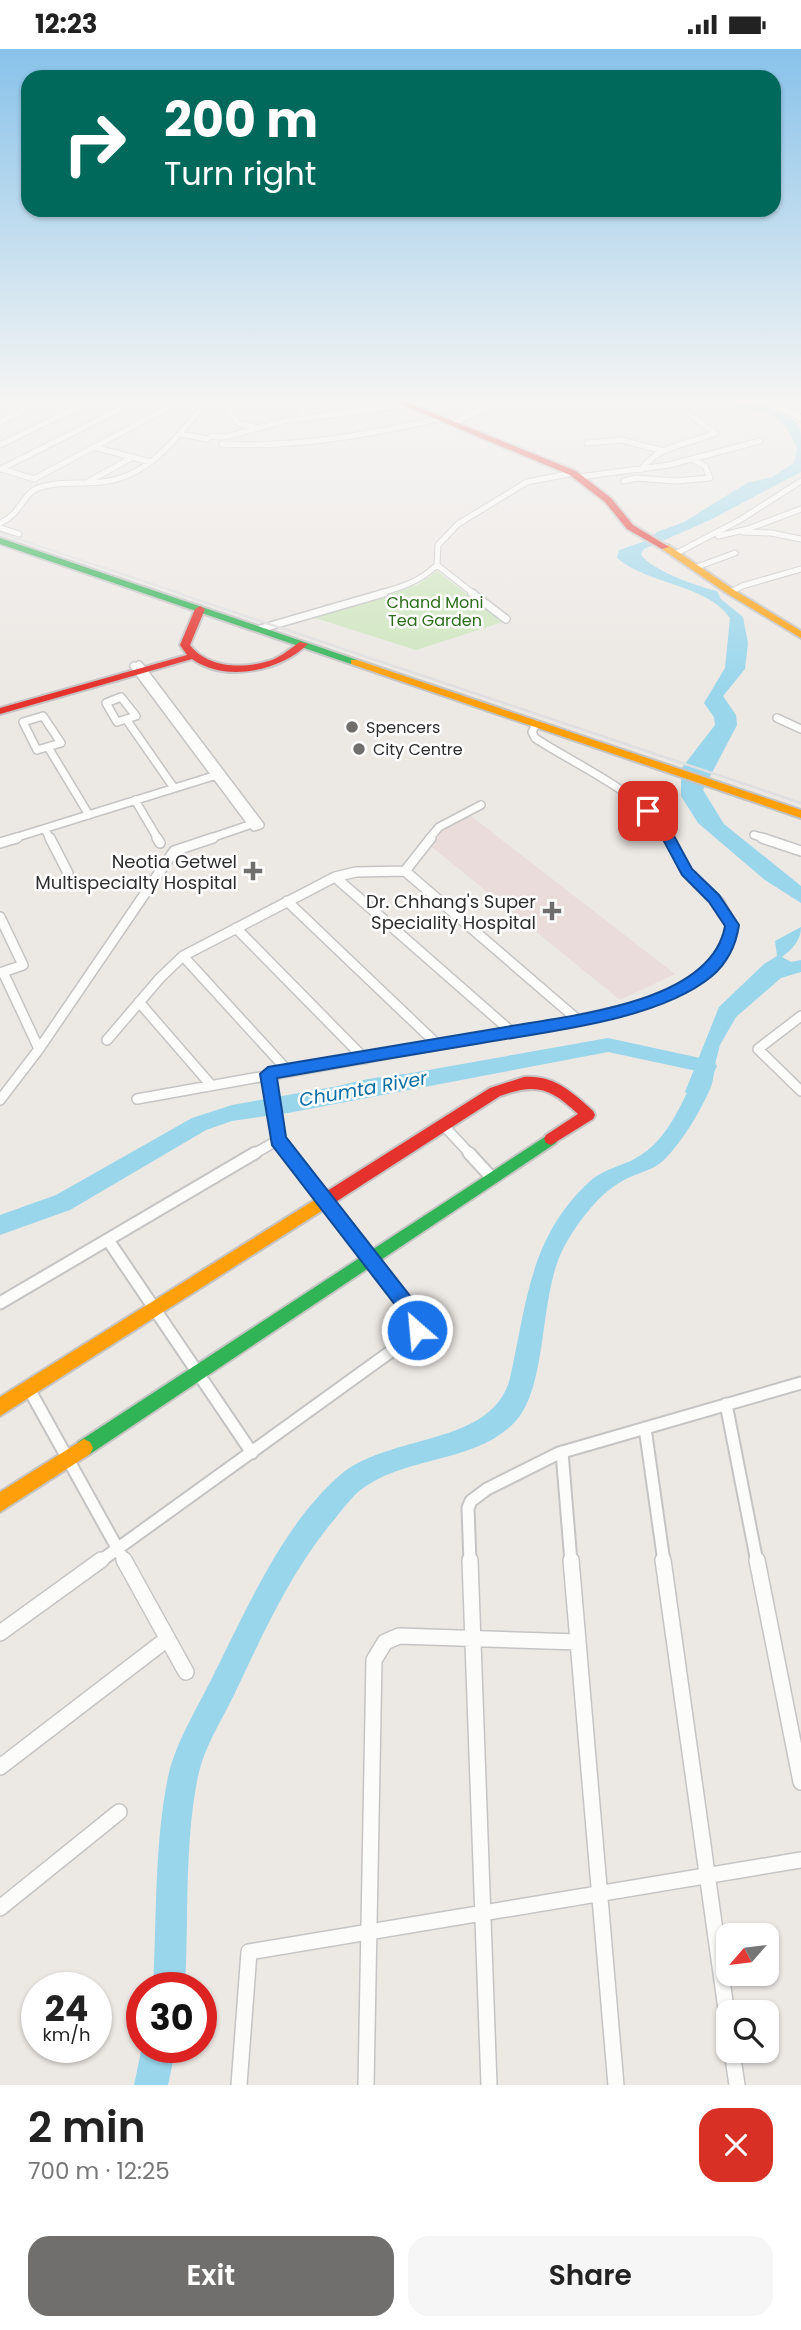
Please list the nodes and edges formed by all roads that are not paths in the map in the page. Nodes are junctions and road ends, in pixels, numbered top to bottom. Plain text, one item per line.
1 (26, 498) edge
2 (501, 498) edge
3 (605, 498) edge
4 (778, 498) edge
5 (801, 509) edge
6 (0, 525) edge
7 (738, 531) junction
8 (19, 534) dead end
9 (710, 538) junction
10 (801, 538) edge
11 (0, 541) edge
12 (673, 551) junction
13 (735, 553) dead end
14 (437, 565) junction
15 (697, 566) junction
16 (801, 569) edge
17 (730, 592) junction
18 (200, 609) junction
19 (506, 619) dead end
20 (260, 629) junction
21 (801, 635) edge
22 (303, 644) junction
23 (188, 654) junction
24 (138, 668) junction
25 (0, 704) edge
26 (0, 711) edge
27 (777, 717) dead end
28 (126, 719) dead end
29 (536, 725) junction
30 (801, 729) edge
31 (48, 747) junction
32 (218, 774) junction
33 (174, 788) junction
34 (135, 800) junction
35 (481, 805) dead end
36 (801, 814) edge
37 (89, 815) junction
38 (45, 829) junction
39 (754, 835) dead end
40 (1, 841) edge
41 (160, 843) dead end
42 (801, 851) edge
43 (405, 871) junction
44 (68, 873) dead end
45 (335, 877) junction
46 (287, 901) junction
47 (0, 917) edge
48 (236, 927) junction
49 (183, 956) junction
50 (2, 972) edge
51 (139, 1002) junction
52 (801, 1016) edge
53 (578, 1020) junction
54 (513, 1033) junction
55 (107, 1040) dead end
56 (438, 1045) junction
57 (39, 1049) junction
58 (365, 1059) junction
59 (288, 1071) junction
60 (268, 1074) junction
61 (211, 1085) junction
62 (801, 1091) edge
63 (137, 1099) dead end
64 (0, 1100) edge
65 (445, 1127) junction
66 (278, 1140) junction
67 (492, 1178) junction
68 (325, 1202) junction
69 (107, 1240) junction
70 (369, 1259) junction
71 (0, 1303) edge
72 (155, 1310) junction
73 (198, 1373) junction
74 (801, 1383) edge
75 (29, 1389) junction
76 (726, 1404) junction
77 (0, 1407) edge
78 (645, 1428) junction
79 (562, 1452) junction
80 (252, 1453) junction
81 (67, 1459) junction
82 (0, 1503) edge
83 (117, 1549) junction
84 (0, 1633) edge
85 (472, 1638) junction
86 (167, 1639) junction
87 (578, 1642) junction
88 (186, 1672) dead end
89 (0, 1767) edge
90 (801, 1782) edge
91 (119, 1812) dead end
92 (801, 1860) edge
93 (707, 1876) junction
94 (599, 1893) junction
95 (0, 1908) edge
96 (482, 1913) junction
97 (368, 1932) junction
98 (725, 2000) edge
99 (734, 2063) edge
100 (239, 2085) edge
101 (366, 2085) edge
102 (489, 2085) edge
103 (615, 2085) edge
104 (737, 2085) edge

1 - 6 street
2 - 14 street
3 - 12 main road
4 - 9 street
5 - 7 street
6 - 8 street
7 - 9 street
7 - 10 street
9 - 12 street
11 - 18 main road
12 - 15 main road
13 - 15 street
14 - 19 street
14 - 20 street
15 - 17 main road
16 - 17 street
17 - 21 main road
18 - 20 main road
18 - 23 main road
20 - 22 main road
22 - 23 main road
22 - 29 main road
23 - 24 main road
24 - 25 main road
24 - 26 main road
24 - 32 street
27 - 30 street
28 - 33 street
29 - 36 main road
29 - 53 street
31 - 31 street
31 - 37 street
32 - 33 street
32 - 57 street
33 - 34 street
34 - 37 street
34 - 41 street
35 - 43 street
37 - 38 street
38 - 40 street
38 - 44 street
39 - 42 street
43 - 45 street
43 - 53 street
45 - 46 street
45 - 54 street
46 - 48 street
46 - 56 street
47 - 50 street
48 - 49 street
48 - 58 street
49 - 51 street
49 - 59 street
50 - 57 street
51 - 55 street
51 - 61 street
52 - 62 street
53 - 54 street
54 - 56 street
56 - 58 street
57 - 64 street
58 - 59 street
59 - 60 street
60 - 61 street
60 - 66 street
61 - 63 street
65 - 67 street
65 - 67 main road
65 - 68 main road
66 - 68 street
66 - 69 street
67 - 70 main road
68 - 70 street
68 - 72 main road
69 - 71 street
69 - 72 street
70 - 73 main road
70 - 80 street
72 - 73 street
72 - 75 main road
73 - 80 street
73 - 81 main road
74 - 76 street
75 - 77 main road
75 - 81 street
76 - 78 street
76 - 90 street
78 - 79 street
78 - 93 street
79 - 85 street
79 - 87 street
80 - 83 street
81 - 82 main road
81 - 83 street
83 - 84 street
83 - 86 street
85 - 87 street
85 - 96 street
85 - 97 street
86 - 88 street
86 - 89 street
87 - 94 street
91 - 95 street
92 - 93 street
93 - 94 street
93 - 98 street
94 - 96 street
94 - 103 street
96 - 97 street
96 - 102 street
97 - 100 street
97 - 101 street
99 - 104 street

